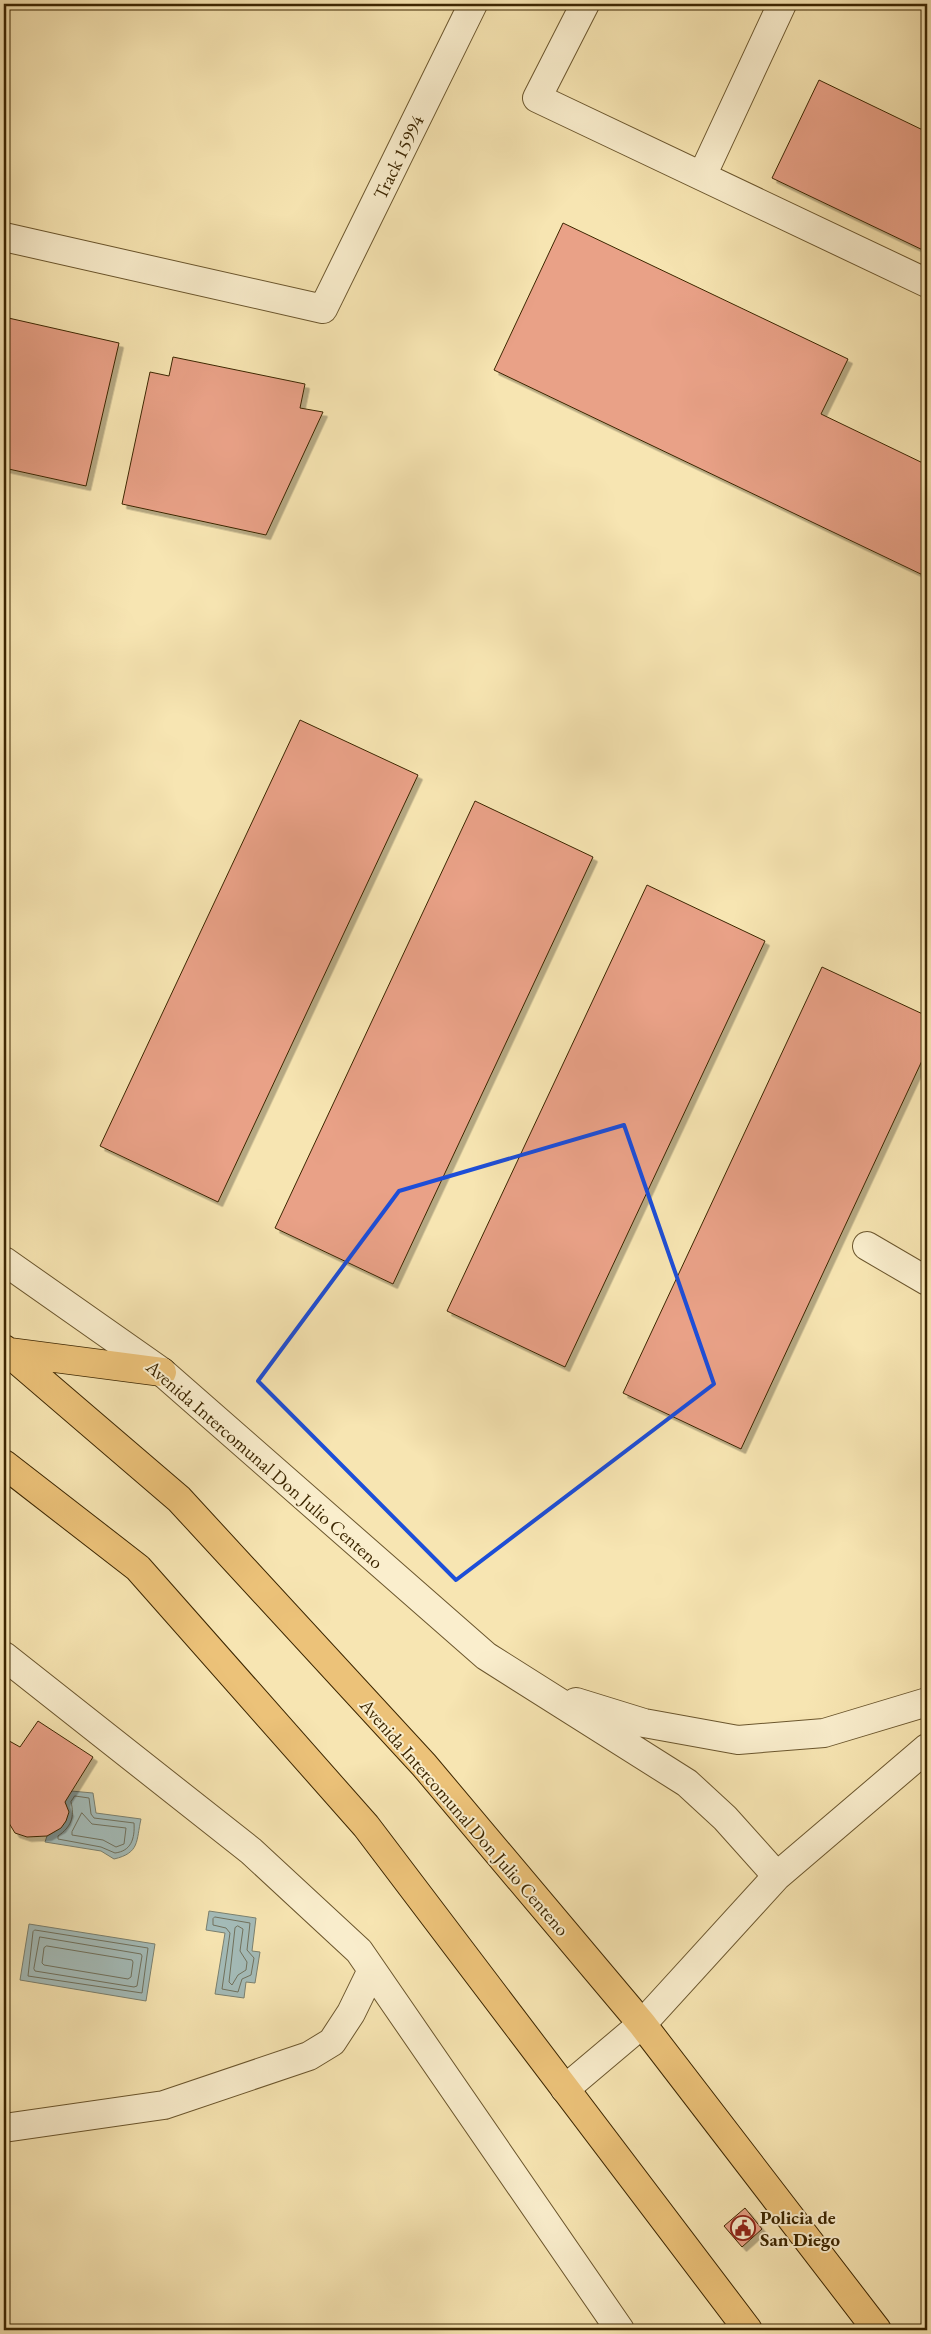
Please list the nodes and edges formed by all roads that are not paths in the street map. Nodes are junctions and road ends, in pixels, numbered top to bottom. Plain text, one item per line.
1 (473, 4) edge
2 (586, 4) edge
3 (782, 4) edge
4 (702, 176) junction
5 (4, 237) edge
6 (927, 283) edge
7 (867, 1246) dead end
8 (4, 1261) edge
9 (927, 1281) edge
10 (7, 1351) edge
11 (162, 1372) junction
12 (4, 1464) edge
13 (4, 1656) edge
14 (543, 1693) junction
15 (927, 1702) edge
16 (927, 1748) edge
17 (777, 1876) junction
18 (372, 1970) junction
19 (642, 2024) junction
20 (565, 2089) junction
21 (4, 2128) edge
22 (620, 2330) edge
23 (748, 2330) edge
24 (877, 2330) edge

1 - 5 street, Track 15994
2 - 4 street
3 - 4 street
4 - 6 street
7 - 9 street
8 - 11 street, Avenida Intercomunal Don Julio Centeno
10 - 11 main road
10 - 19 main road, Avenida Intercomunal Don Julio Centeno
11 - 14 street, Avenida Intercomunal Don Julio Centeno
12 - 20 main road
13 - 18 street
14 - 15 street
14 - 17 street, Avenida Intercomunal Don Julio Centeno
16 - 17 street
17 - 19 street
18 - 21 street
18 - 22 street
19 - 20 street
19 - 24 main road, Avenida Intercomunal Don Julio Centeno
20 - 23 main road

